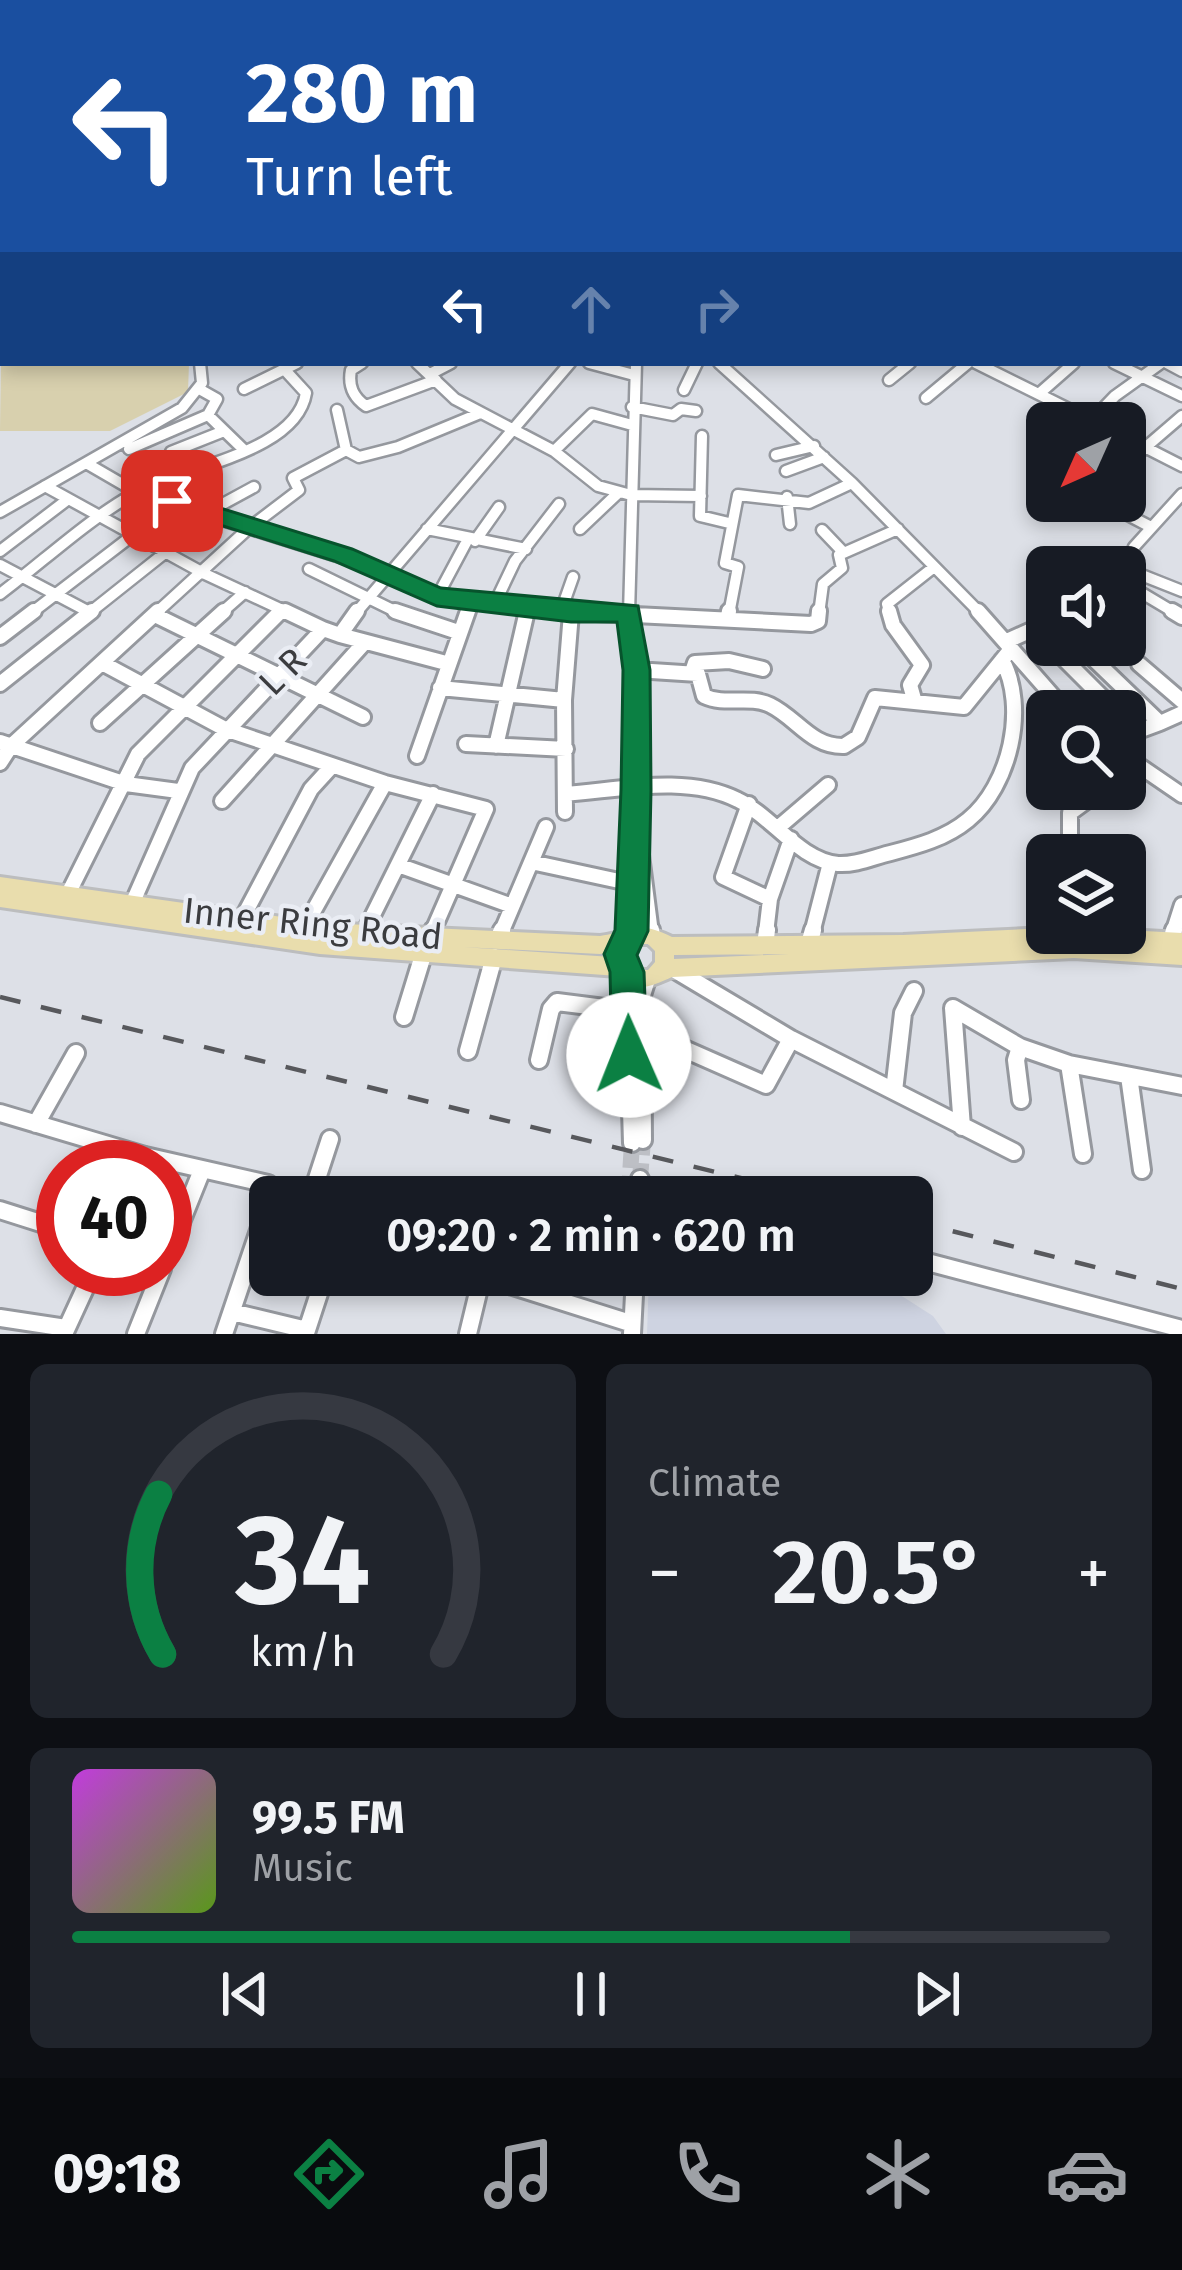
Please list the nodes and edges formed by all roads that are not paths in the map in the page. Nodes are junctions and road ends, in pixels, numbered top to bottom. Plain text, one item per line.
1 (202, 366) edge
2 (269, 366) edge
3 (291, 366) edge
4 (356, 366) edge
5 (420, 366) edge
6 (447, 366) edge
7 (567, 366) edge
8 (696, 366) edge
9 (722, 366) edge
10 (906, 366) edge
11 (968, 366) edge
12 (980, 366) edge
13 (1003, 366) edge
14 (1071, 366) edge
15 (1120, 366) edge
16 (1159, 366) edge
17 (635, 369) edge
18 (280, 371) junction
19 (996, 372) junction
20 (1141, 376) junction
21 (433, 377) junction
22 (889, 380) dead end
23 (244, 389) dead end
24 (200, 390) junction
25 (684, 390) dead end
26 (1041, 392) junction
27 (1182, 396) edge
28 (926, 398) dead end
29 (1058, 402) edge
30 (1114, 402) edge
31 (632, 407) junction
32 (337, 410) dead end
33 (696, 411) dead end
34 (478, 414) junction
35 (208, 415) junction
36 (1182, 416) edge
37 (632, 425) junction
38 (514, 428) junction
39 (224, 431) junction
40 (701, 436) dead end
41 (814, 446) junction
42 (1146, 447) edge
43 (1146, 448) edge
44 (129, 449) dead end
45 (346, 450) junction
46 (244, 451) junction
47 (554, 451) junction
48 (171, 452) dead end
49 (776, 455) dead end
50 (824, 457) junction
51 (86, 463) junction
52 (1182, 466) edge
53 (786, 470) dead end
54 (158, 482) junction
55 (852, 482) junction
56 (45, 487) junction
57 (254, 488) dead end
58 (136, 492) junction
59 (1182, 494) edge
60 (624, 495) junction
61 (700, 496) junction
62 (787, 497) junction
63 (67, 500) junction
64 (559, 504) dead end
65 (499, 507) dead end
66 (0, 512) edge
67 (207, 513) junction
68 (99, 517) junction
69 (1141, 522) edge
70 (729, 523) junction
71 (790, 524) dead end
72 (1149, 526) junction
73 (249, 528) junction
74 (427, 529) junction
75 (580, 529) dead end
76 (898, 529) junction
77 (822, 530) dead end
78 (133, 535) junction
79 (472, 540) junction
80 (1134, 546) edge
81 (526, 549) junction
82 (0, 551) edge
83 (166, 552) junction
84 (843, 553) junction
85 (0, 566) edge
86 (934, 567) junction
87 (309, 569) dead end
88 (390, 573) junction
89 (205, 574) junction
90 (573, 577) dead end
91 (22, 578) junction
92 (1146, 581) edge
93 (1146, 590) edge
94 (1182, 591) edge
95 (245, 592) junction
96 (55, 593) junction
97 (0, 594) edge
98 (369, 595) junction
99 (437, 597) junction
100 (472, 600) junction
101 (495, 603) junction
102 (528, 607) junction
103 (282, 610) junction
104 (566, 612) junction
105 (629, 613) junction
106 (91, 614) junction
107 (157, 616) junction
108 (728, 616) junction
109 (1182, 617) edge
110 (323, 629) junction
111 (458, 632) junction
112 (340, 635) junction
113 (197, 637) junction
114 (1026, 637) edge
115 (0, 638) edge
116 (364, 643) junction
117 (1007, 650) junction
118 (235, 657) junction
119 (446, 663) junction
120 (104, 664) junction
121 (1072, 666) edge
122 (1101, 666) edge
123 (1141, 666) edge
124 (763, 668) dead end
125 (636, 670) junction
126 (692, 672) junction
127 (277, 678) junction
128 (0, 684) edge
129 (143, 685) junction
130 (440, 688) junction
131 (1046, 690) edge
132 (1095, 690) edge
133 (505, 696) junction
134 (319, 698) junction
135 (914, 699) junction
136 (563, 700) junction
137 (1182, 701) edge
138 (184, 706) junction
139 (1182, 713) edge
140 (363, 717) dead end
141 (100, 723) dead end
142 (1160, 723) junction
143 (1146, 728) edge
144 (225, 729) junction
145 (5, 744) edge
146 (276, 744) junction
147 (466, 744) dead end
148 (496, 746) junction
149 (566, 749) junction
150 (417, 756) dead end
151 (0, 763) edge
152 (332, 766) junction
153 (1146, 771) edge
154 (385, 783) junction
155 (126, 784) junction
156 (828, 785) dead end
157 (178, 791) junction
158 (433, 794) junction
159 (565, 794) junction
160 (636, 795) junction
161 (1182, 795) edge
162 (222, 801) dead end
163 (748, 805) junction
164 (565, 812) dead end
165 (546, 827) dead end
166 (785, 832) junction
167 (531, 862) junction
168 (830, 863) junction
169 (398, 865) junction
170 (0, 884) edge
171 (453, 884) junction
172 (633, 884) junction
173 (68, 894) junction
174 (0, 899) edge
175 (770, 899) junction
176 (132, 904) junction
177 (1182, 905) edge
178 (512, 906) junction
179 (242, 919) junction
180 (304, 928) junction
181 (364, 934) junction
182 (655, 939) junction
183 (628, 940) junction
184 (427, 944) junction
185 (808, 944) junction
186 (764, 945) junction
187 (1178, 946) edge
188 (496, 947) junction
189 (646, 972) junction
190 (914, 991) dead end
191 (628, 1011) junction
192 (404, 1017) dead end
193 (641, 1030) junction
194 (791, 1039) junction
195 (1020, 1048) junction
196 (468, 1051) dead end
197 (76, 1053) dead end
198 (539, 1060) dead end
199 (1069, 1064) junction
200 (1129, 1076) junction
201 (1182, 1086) edge
202 (894, 1091) junction
203 (1021, 1100) dead end
204 (0, 1114) edge
205 (35, 1124) junction
206 (962, 1127) junction
207 (330, 1139) dead end
208 (80, 1140) edge
209 (1014, 1152) dead end
210 (1083, 1154) dead end
211 (192, 1169) edge
212 (1142, 1169) dead end
213 (202, 1170) junction
214 (317, 1176) edge
215 (249, 1180) edge
216 (192, 1195) edge
217 (0, 1210) edge
218 (36, 1222) edge
219 (249, 1262) edge
220 (933, 1264) edge
221 (81, 1296) edge
222 (154, 1296) edge
223 (318, 1296) edge
224 (476, 1296) edge
225 (536, 1296) edge
226 (632, 1296) edge
227 (232, 1312) junction
228 (0, 1318) edge
229 (1182, 1329) edge
230 (631, 1330) edge
231 (65, 1331) edge
232 (306, 1332) edge
233 (142, 1333) edge
234 (224, 1334) edge
235 (468, 1334) edge

1 - 24 street
2 - 18 street
3 - 18 street
4 - 21 street
5 - 21 street
6 - 21 street
7 - 38 street, L R
8 - 25 street
9 - 41 street
10 - 22 street
11 - 28 street
12 - 19 street
13 - 19 street
14 - 26 street
15 - 20 street
16 - 20 street
17 - 31 street
18 - 23 street
18 - 46 street
19 - 26 street
20 - 27 street
20 - 30 street
21 - 34 street
24 - 35 street
24 - 51 street
26 - 29 street
31 - 33 street
31 - 37 street
32 - 45 street
34 - 38 street
34 - 45 street
35 - 39 street
35 - 44 street
36 - 42 street
37 - 47 street
37 - 60 street
38 - 47 street
38 - 74 street, L R
39 - 46 street
39 - 48 street
40 - 61 street
41 - 49 street
41 - 50 street
43 - 52 street
45 - 73 street
46 - 54 street
47 - 60 street
50 - 53 street
50 - 55 street
51 - 56 street
51 - 58 street
54 - 58 street
54 - 67 street
55 - 62 street
55 - 76 street
56 - 63 street
56 - 66 street
57 - 67 street
58 - 68 street
59 - 72 street
60 - 61 street
60 - 75 street
60 - 105 street
61 - 70 street
62 - 70 street
62 - 71 street
63 - 68 street
63 - 82 street
64 - 81 street
65 - 79 street
67 - 73 street
68 - 78 street
68 - 91 street
69 - 72 street
70 - 108 street
72 - 80 street
73 - 88 street
73 - 89 street
74 - 79 street
74 - 88 street, L R
76 - 84 street
76 - 86 street
77 - 84 street
78 - 83 street
78 - 96 street
79 - 81 street
79 - 99 street
81 - 101 street
83 - 89 street
83 - 106 street
84 - 108 street
85 - 91 street
86 - 117 street
86 - 135 street
87 - 98 street
88 - 98 street, L R
88 - 99 street
89 - 95 street
89 - 107 street
90 - 104 street
91 - 96 street
91 - 97 street
92 - 94 street
93 - 109 street
95 - 103 street
95 - 113 street
96 - 106 street
96 - 115 street
98 - 111 street
98 - 112 street, L R
99 - 100 street
100 - 101 street
100 - 111 street
101 - 102 street
102 - 104 street
102 - 133 street
103 - 110 street
103 - 118 street
104 - 105 street
104 - 136 street
105 - 108 street
105 - 125 street
106 - 128 street
107 - 113 street
107 - 120 street
110 - 112 street, L R
110 - 127 street, L R
111 - 119 street
112 - 116 street
113 - 118 street
113 - 129 street
114 - 117 street
116 - 119 street
116 - 134 street
117 - 131 street
117 - 135 street
117 - 168 street
118 - 127 street
118 - 138 street
119 - 130 street
120 - 129 street
120 - 145 street
121 - 132 street
122 - 142 street
123 - 137 street
124 - 126 street
125 - 126 street
125 - 160 street
126 - 135 street
127 - 134 street
127 - 144 street, L R
129 - 138 street
129 - 141 street
130 - 133 street
130 - 150 street
133 - 136 street
133 - 148 street
134 - 140 street
134 - 146 street
136 - 149 street
138 - 144 street
138 - 155 street
139 - 142 street
142 - 143 street
144 - 146 street
144 - 157 street, L R
145 - 151 street
145 - 155 street
146 - 152 street
146 - 162 street
147 - 148 street
148 - 149 street
149 - 159 street
152 - 154 street
152 - 179 street
153 - 161 street
154 - 158 street
154 - 180 street
155 - 157 street
155 - 173 street
156 - 166 street
157 - 176 street, L R
158 - 169 street
158 - 171 street
159 - 160 street
159 - 164 street
160 - 163 street
160 - 172 street
160 - 182 street
163 - 166 street
163 - 175 street
165 - 167 street
166 - 168 street
166 - 175 street
167 - 172 street
167 - 178 street
168 - 185 street
169 - 171 street
169 - 181 street
170 - 173 main road, Inner Ring Road
171 - 178 street
171 - 184 street
172 - 183 street
173 - 176 main road, Inner Ring Road
174 - 184 main road, Inner Ring Road
175 - 186 street
176 - 179 main road, Inner Ring Road
177 - 187 street
178 - 188 street
179 - 180 main road, Inner Ring Road
180 - 181 main road, Inner Ring Road
181 - 184 main road, Inner Ring Road
182 - 183 main road, Inner Ring Road
182 - 186 main road
182 - 189 main road
183 - 188 main road, Inner Ring Road
183 - 189 main road
184 - 188 main road, Inner Ring Road
184 - 192 street
185 - 186 main road
185 - 187 main road
187 - 189 main road, Inner Ring Road
188 - 189 main road, Inner Ring Road
188 - 196 street
189 - 191 street
189 - 193 street
189 - 194 street
190 - 202 street
191 - 193 street
191 - 198 street
193 - 194 street
194 - 202 street
195 - 199 street
195 - 203 street
195 - 206 street
197 - 205 street
199 - 200 street
199 - 210 street
200 - 201 street
200 - 212 street
202 - 206 street
204 - 205 street
205 - 208 street
206 - 209 street
207 - 214 street
211 - 213 street
213 - 215 street
213 - 216 street
217 - 218 street
219 - 227 street
220 - 229 street
221 - 231 street
222 - 233 street
223 - 232 street
224 - 235 street
225 - 230 street
226 - 230 street
227 - 232 street
227 - 234 street
228 - 231 street

